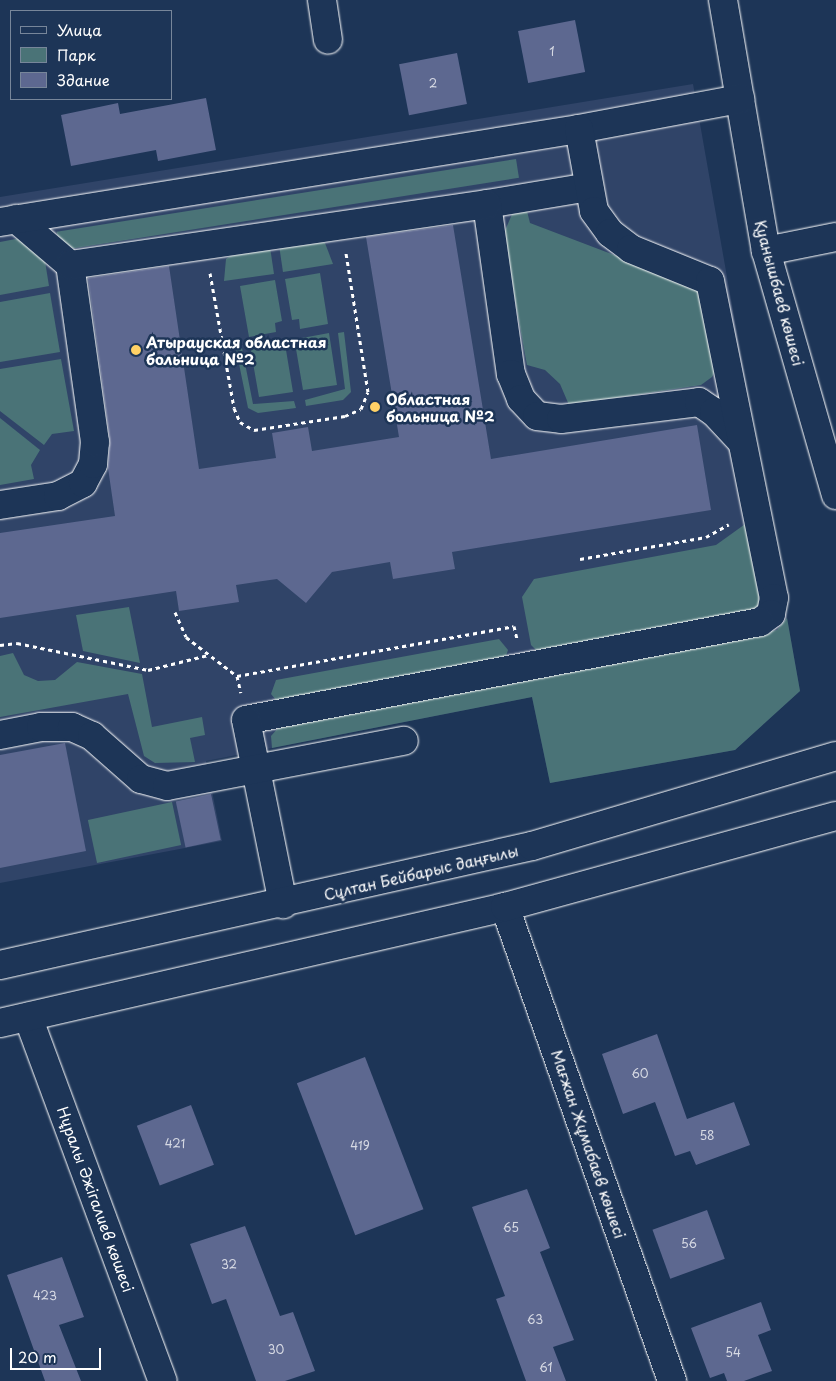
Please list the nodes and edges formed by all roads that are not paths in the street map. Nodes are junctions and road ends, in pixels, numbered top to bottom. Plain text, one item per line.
1 (322, 0) edge
2 (723, 0) edge
3 (328, 40) dead end
4 (740, 100) junction
5 (580, 129) junction
6 (589, 187) junction
7 (487, 204) junction
8 (8, 221) edge
9 (836, 237) edge
10 (766, 250) junction
11 (70, 265) junction
12 (742, 442) junction
13 (836, 495) edge
14 (0, 505) edge
15 (0, 735) edge
16 (404, 741) dead end
17 (836, 756) edge
18 (255, 769) junction
19 (836, 816) edge
20 (836, 823) edge
21 (803, 827) junction
22 (283, 904) junction
23 (506, 907) junction
24 (0, 965) edge
25 (28, 1017) junction
26 (0, 1023) edge
27 (164, 1381) edge
28 (672, 1381) edge

1 - 3 main road
2 - 4 main road, Қуанышбаев көшесі
4 - 5 main road
4 - 10 main road, Қуанышбаев көшесі
5 - 6 main road
5 - 8 main road
6 - 7 main road
6 - 12 main road
7 - 11 main road
7 - 12 main road
8 - 11 main road
9 - 10 main road
10 - 13 main road, Қуанышбаев көшесі
11 - 14 main road
12 - 18 main road
15 - 18 main road
16 - 18 main road
17 - 22 main road, Сұлтан Бейбарыс даңғылы
18 - 22 main road
19 - 21 main road
20 - 21 main road
21 - 23 main road
22 - 24 main road, Сұлтан Бейбарыс даңғылы
23 - 25 main road
23 - 28 main road, Мағжан Жұмабаев көшесі
25 - 26 main road
25 - 27 main road, Нұралы Әжiгалиев көшесi

